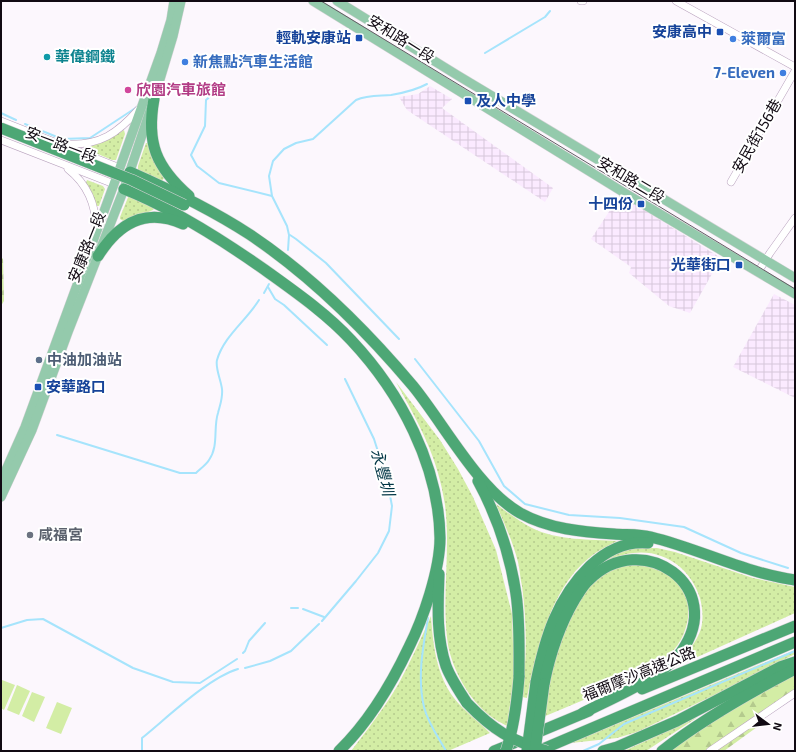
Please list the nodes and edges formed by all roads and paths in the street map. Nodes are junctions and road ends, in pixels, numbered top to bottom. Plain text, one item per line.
1 (312, 1) edge
2 (337, 1) edge
3 (676, 1) edge
4 (179, 2) edge
5 (330, 12) junction
6 (795, 66) edge
7 (795, 71) edge
8 (464, 80) joint
9 (454, 88) joint
10 (154, 99) junction
11 (142, 106) junction
12 (1, 121) edge
13 (5, 126) edge
14 (19, 128) junction
15 (2, 138) edge
16 (12, 144) junction
17 (59, 144) junction
18 (62, 164) junction
19 (125, 170) junction
20 (627, 177) junction
21 (731, 182) dead end
22 (120, 187) junction
23 (620, 189) junction
24 (183, 207) junction
25 (206, 208) junction
26 (795, 218) edge
27 (96, 234) junction
28 (220, 240) junction
29 (98, 256) junction
30 (765, 260) junction
31 (758, 272) junction
32 (795, 278) edge
33 (795, 294) edge
34 (363, 329) junction
35 (350, 339) junction
36 (466, 459) junction
37 (1, 481) edge
38 (1, 497) edge
39 (440, 539) junction
40 (678, 545) junction
41 (795, 580) edge
42 (795, 626) edge
43 (795, 642) edge
44 (795, 662) edge
45 (795, 669) edge
46 (540, 683) junction
47 (795, 694) edge
48 (583, 713) junction
49 (339, 751) edge
50 (494, 751) edge
51 (506, 751) edge
52 (527, 751) edge
53 (536, 751) edge
54 (547, 751) edge
55 (603, 751) edge
56 (662, 751) edge
57 (710, 751) edge

1 - 5 main road, 安和路一段
2 - 5 street
2 - 8 main road, 安和路一段
3 - 6 street
4 - 10 main road, 安康路一段
4 - 11 main road, 安康路一段
5 - 9 main road, 安和路一段
7 - 21 street, 安民街156巷
8 - 20 main road, 安和路二段
9 - 23 main road, 安和路二段
10 - 19 main road, 安康路一段
10 - 25 highway
11 - 17 street
11 - 19 main road, 安康路一段
12 - 13 street, 安一路一段
13 - 14 street, 安一路一段
13 - 24 highway, bridge
14 - 16 street
14 - 17 street, 安一路一段
15 - 16 street, 安一路一段
15 - 24 highway
16 - 18 street, 安一路一段
17 - 19 street, 安一路一段
18 - 22 street, 安一路一段
18 - 27 street
19 - 22 main road, 安康路一段
19 - 25 highway
20 - 23 main road
20 - 30 main road, 安和路二段
22 - 27 main road, 安康路一段
22 - 28 highway
22 - 29 main road, 安康路一段
23 - 31 main road, 安和路二段
24 - 34 highway
24 - 35 highway
25 - 34 highway
26 - 30 street
27 - 37 main road, 安康路一段
28 - 29 highway
28 - 35 highway
29 - 38 main road, 安康路一段
30 - 31 street
30 - 32 main road, 安和路二段
31 - 33 main road, 安和路二段
34 - 36 highway
35 - 39 highway
36 - 40 highway
36 - 51 highway, bridge
39 - 49 highway
39 - 54 highway, bridge
40 - 41 highway
40 - 46 highway
42 - 48 highway, 福爾摩沙高速公路
43 - 53 highway, 福爾摩沙高速公路
44 - 55 highway
45 - 56 highway
46 - 48 highway
46 - 52 highway, bridge
46 - 53 highway, bridge
47 - 57 street
48 - 50 highway, 福爾摩沙高速公路

